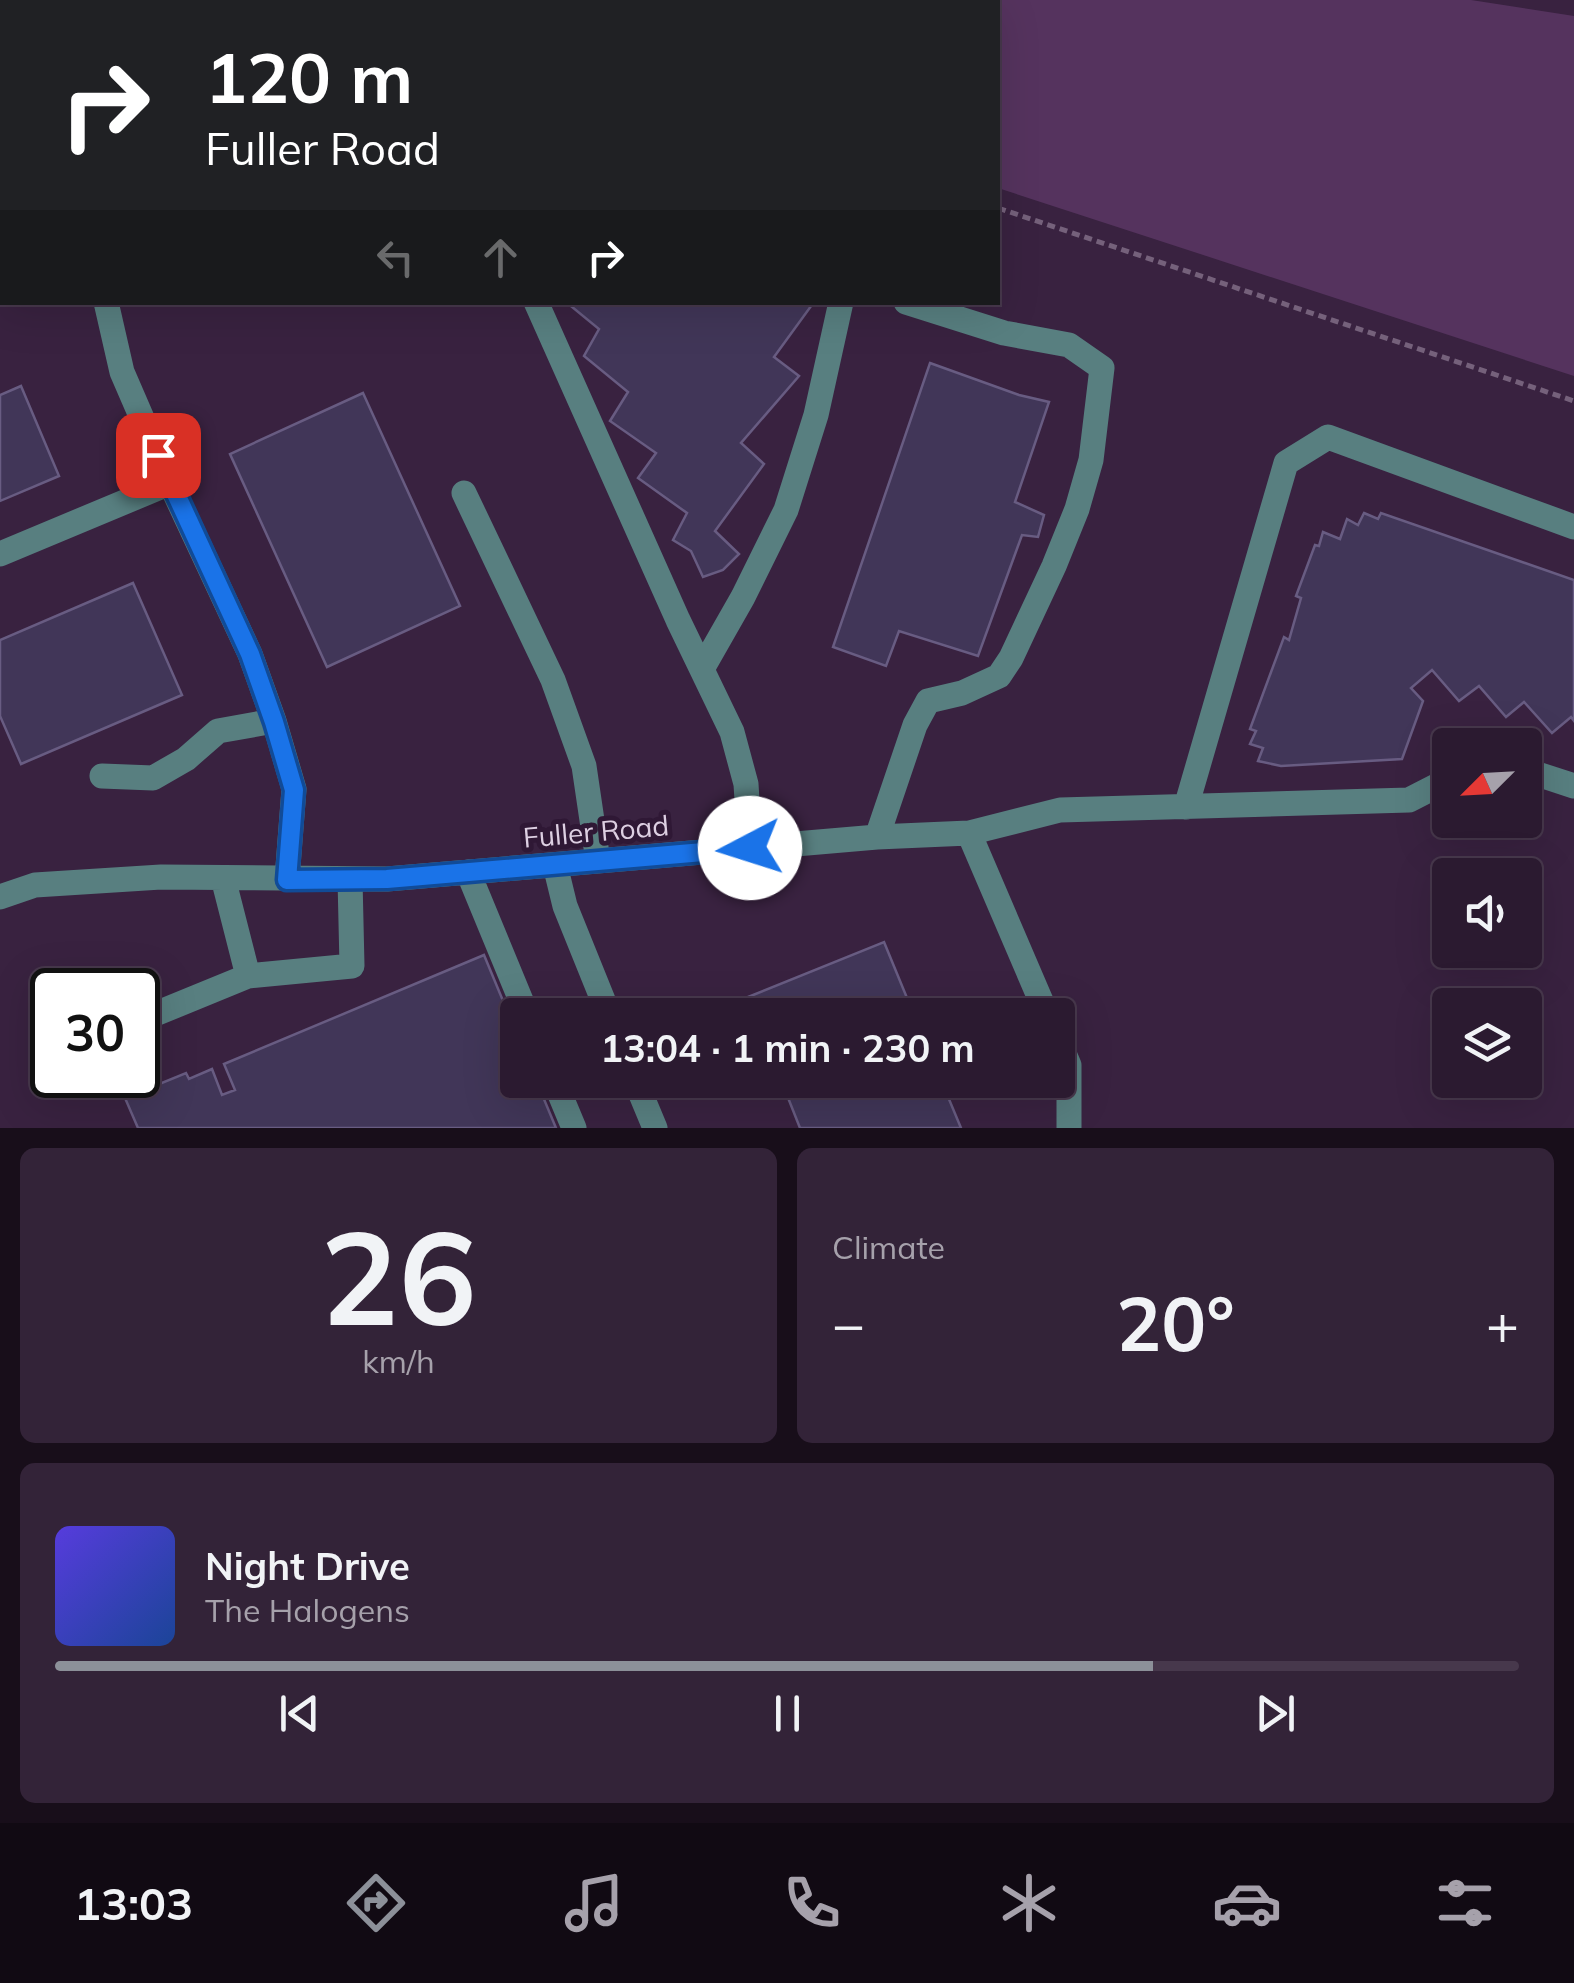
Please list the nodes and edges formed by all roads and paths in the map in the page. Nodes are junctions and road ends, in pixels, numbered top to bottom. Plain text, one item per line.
1 (1000, 209) edge
2 (107, 305) edge
3 (537, 305) edge
4 (841, 305) edge
5 (915, 305) edge
6 (1574, 400) edge
7 (170, 483) junction
8 (464, 493) dead end
9 (1574, 527) edge
10 (0, 554) edge
11 (702, 669) junction
12 (274, 722) junction
13 (102, 776) dead end
14 (1542, 776) edge
15 (1574, 786) edge
16 (1432, 788) edge
17 (1186, 807) junction
18 (969, 833) junction
19 (878, 838) junction
20 (750, 848) junction
21 (598, 861) junction
22 (555, 865) junction
23 (468, 872) junction
24 (223, 878) junction
25 (350, 879) junction
26 (287, 880) junction
27 (0, 897) edge
28 (248, 976) junction
29 (520, 998) edge
30 (602, 998) edge
31 (1040, 998) edge
32 (160, 1013) edge
33 (562, 1098) edge
34 (643, 1098) edge
35 (1069, 1098) edge
36 (574, 1128) edge
37 (655, 1128) edge
38 (1069, 1128) edge

1 - 6 path
2 - 7 street
3 - 11 street
4 - 11 street
5 - 19 street
7 - 10 street
7 - 12 street
8 - 21 street
9 - 17 street
11 - 20 street
12 - 13 street
12 - 26 street
14 - 15 street
16 - 17 street, Fuller Road
17 - 18 street, Fuller Road
18 - 19 street, Fuller Road
18 - 31 street
19 - 20 street, Fuller Road
20 - 21 street, Fuller Road
21 - 22 street, Fuller Road
22 - 23 street, Fuller Road
22 - 30 street
23 - 25 street, Fuller Road
23 - 29 street
24 - 26 street, Fuller Road
24 - 27 street, Fuller Road
24 - 28 street
25 - 26 street, Fuller Road
25 - 28 street
28 - 32 street
33 - 36 street
34 - 37 street
35 - 38 street

